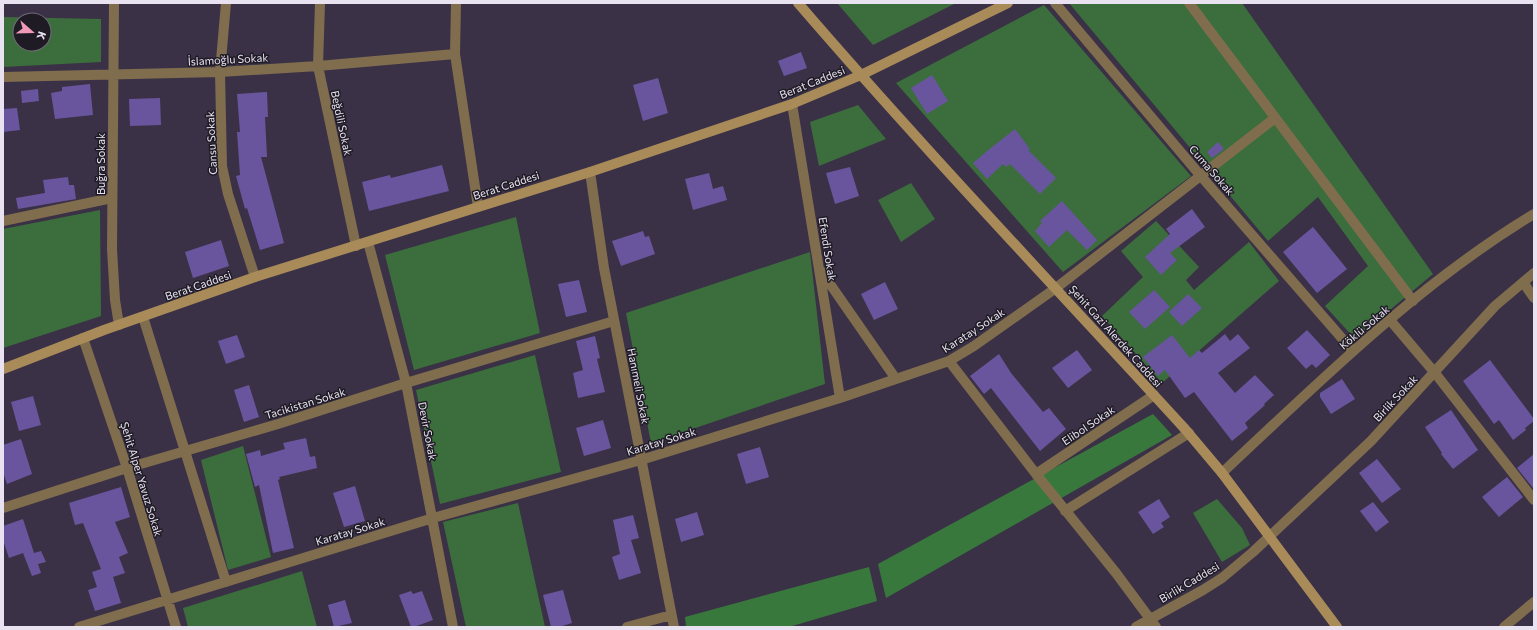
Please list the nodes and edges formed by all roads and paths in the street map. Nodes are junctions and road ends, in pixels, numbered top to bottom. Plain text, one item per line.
1 (114, 3) edge
2 (226, 3) edge
3 (320, 3) edge
4 (456, 3) edge
5 (798, 3) edge
6 (1008, 3) edge
7 (1055, 3) edge
8 (1189, 3) edge
9 (454, 54) junction
10 (318, 66) junction
11 (220, 72) junction
12 (113, 74) junction
13 (861, 75) junction
14 (3, 77) edge
15 (792, 104) junction
16 (1275, 118) junction
17 (590, 172) junction
18 (1200, 175) junction
19 (112, 198) junction
20 (478, 207) junction
21 (1534, 214) edge
22 (3, 221) edge
23 (368, 242) junction
24 (356, 246) junction
25 (818, 268) junction
26 (1534, 273) edge
27 (255, 277) junction
28 (1523, 282) junction
29 (1056, 288) junction
30 (1534, 298) edge
31 (1413, 301) junction
32 (143, 317) junction
33 (1390, 320) junction
34 (614, 321) junction
35 (119, 325) junction
36 (83, 338) junction
37 (1353, 351) junction
38 (949, 361) junction
39 (3, 369) edge
40 (1435, 372) junction
41 (896, 379) junction
42 (406, 383) junction
43 (1154, 395) junction
44 (840, 398) junction
45 (1189, 433) junction
46 (185, 450) junction
47 (642, 460) junction
48 (127, 468) junction
49 (1036, 474) junction
50 (1222, 474) junction
51 (1534, 500) edge
52 (3, 508) edge
53 (1065, 511) junction
54 (433, 518) junction
55 (1270, 537) junction
56 (226, 582) junction
57 (166, 600) junction
58 (1534, 602) edge
59 (671, 615) junction
60 (1153, 623) edge
61 (79, 627) edge
62 (176, 627) edge
63 (454, 627) edge
64 (628, 627) edge
65 (674, 627) edge
66 (1136, 627) edge
67 (1337, 627) edge
68 (1504, 627) edge

1 - 12 street, Buğra Sokak
2 - 11 street, Cansu Sokak
3 - 10 street, Beğdili Sokak
4 - 9 street
5 - 13 street, Şehit Gazi Alerdek Caddesi
6 - 13 street, Berat Caddesi
7 - 18 street, Cuma Sokak
8 - 16 street
9 - 10 street, İslamoğlu Sokak
9 - 20 street
10 - 11 street, İslamoğlu Sokak
10 - 24 street, Beğdili Sokak
11 - 12 street, İslamoğlu Sokak
11 - 27 street, Cansu Sokak
12 - 14 street, İslamoğlu Sokak
12 - 19 street, Buğra Sokak
13 - 15 street, Berat Caddesi
13 - 29 street, Şehit Gazi Alerdek Caddesi
15 - 17 street, Berat Caddesi
15 - 25 street, Efendi Sokak
16 - 18 street, Karatay Sokak
16 - 31 street
17 - 20 street, Berat Caddesi
17 - 34 street, Hanımeli Sokak
18 - 29 street, Karatay Sokak
18 - 37 street, Cuma Sokak
19 - 22 street
19 - 35 street, Buğra Sokak
20 - 23 street, Berat Caddesi
21 - 31 street, Köklü Sokak
23 - 24 street, Berat Caddesi
23 - 42 street, Devir Sokak
24 - 27 street, Berat Caddesi
25 - 41 street
25 - 44 street, Efendi Sokak
26 - 28 street, Birlik Sokak
27 - 32 street, Berat Caddesi
28 - 30 street
28 - 40 street, Birlik Sokak
29 - 38 street, Karatay Sokak
29 - 43 street, Şehit Gazi Alerdek Caddesi
31 - 33 street, Köklü Sokak
32 - 35 street, Berat Caddesi
32 - 46 street
33 - 37 street, Köklü Sokak
33 - 40 street
34 - 42 street, Tacikistan Sokak
34 - 47 street, Hanımeli Sokak
35 - 36 street, Berat Caddesi
36 - 39 street, Berat Caddesi
36 - 48 street, Şehit Alper Yavuz Sokak
37 - 50 street, Köklü Sokak
38 - 41 street, Karatay Sokak
38 - 49 street
40 - 51 street
40 - 55 street, Birlik Sokak
41 - 44 street, Karatay Sokak
42 - 46 street, Tacikistan Sokak
42 - 54 street, Devir Sokak
43 - 45 street, Şehit Gazi Alerdek Caddesi
43 - 49 street, Elibol Sokak
44 - 47 street, Karatay Sokak
45 - 50 street, Şehit Gazi Alerdek Caddesi
45 - 53 street
46 - 48 street, Tacikistan Sokak
46 - 56 street
47 - 54 street, Karatay Sokak
47 - 59 street, Hanımeli Sokak
48 - 52 street, Tacikistan Sokak
48 - 57 street, Şehit Alper Yavuz Sokak
49 - 53 street
50 - 55 street, Şehit Gazi Alerdek Caddesi
53 - 60 street
54 - 56 street, Karatay Sokak
54 - 63 street, Devir Sokak
55 - 60 street, Birlik Caddesi
55 - 67 street, Şehit Gazi Alerdek Caddesi
56 - 57 street, Karatay Sokak
57 - 61 street, Karatay Sokak
57 - 62 street, Şehit Alper Yavuz Sokak
58 - 68 street
59 - 64 street
59 - 65 street, Hanımeli Sokak
60 - 66 street, Birlik Caddesi

